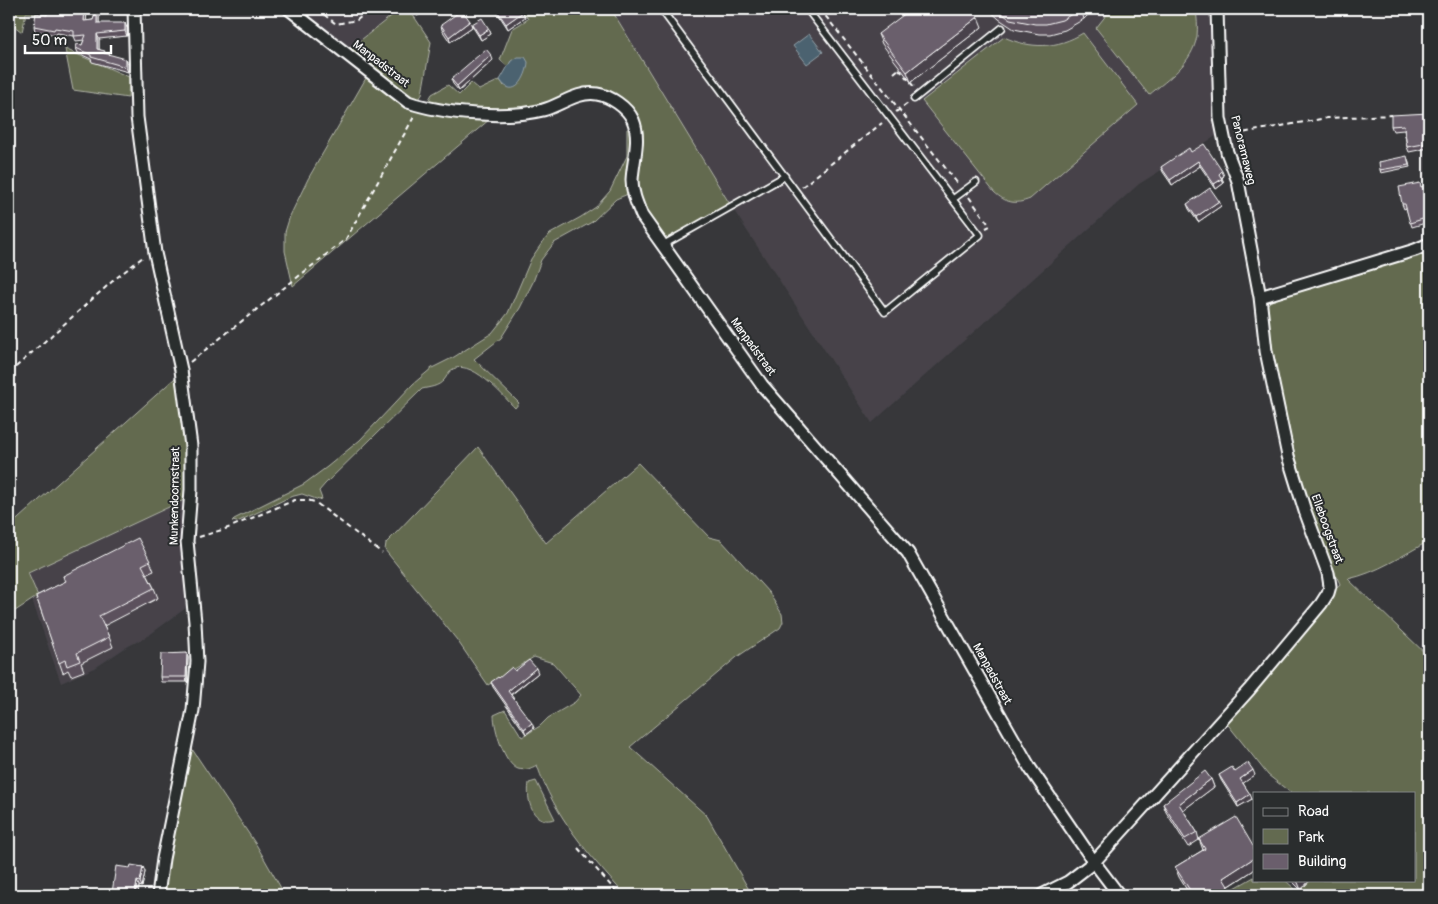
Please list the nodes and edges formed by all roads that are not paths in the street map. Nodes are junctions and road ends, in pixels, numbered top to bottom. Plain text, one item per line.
1 (134, 9) edge
2 (289, 9) edge
3 (661, 9) edge
4 (807, 9) edge
5 (1217, 9) edge
6 (1002, 28) dead end
7 (914, 99) road end
8 (786, 176) junction
9 (976, 182) dead end
10 (953, 200) junction
11 (1429, 244) edge
12 (663, 245) junction
13 (1260, 297) junction
14 (1094, 862) junction
15 (158, 895) edge
16 (1042, 895) edge
17 (1119, 895) edge

1 - 15 street, Munkendoornstraat
2 - 12 street, Manpadstraat
3 - 8 lane
4 - 10 lane
5 - 13 street, Panoramaweg
6 - 7 lane
8 - 10 lane
8 - 12 lane
9 - 10 lane
11 - 13 street
12 - 14 street, Manpadstraat
13 - 14 street, Elleboogstraat
14 - 16 street, Elleboogstraat
14 - 17 street, Manpadstraat

